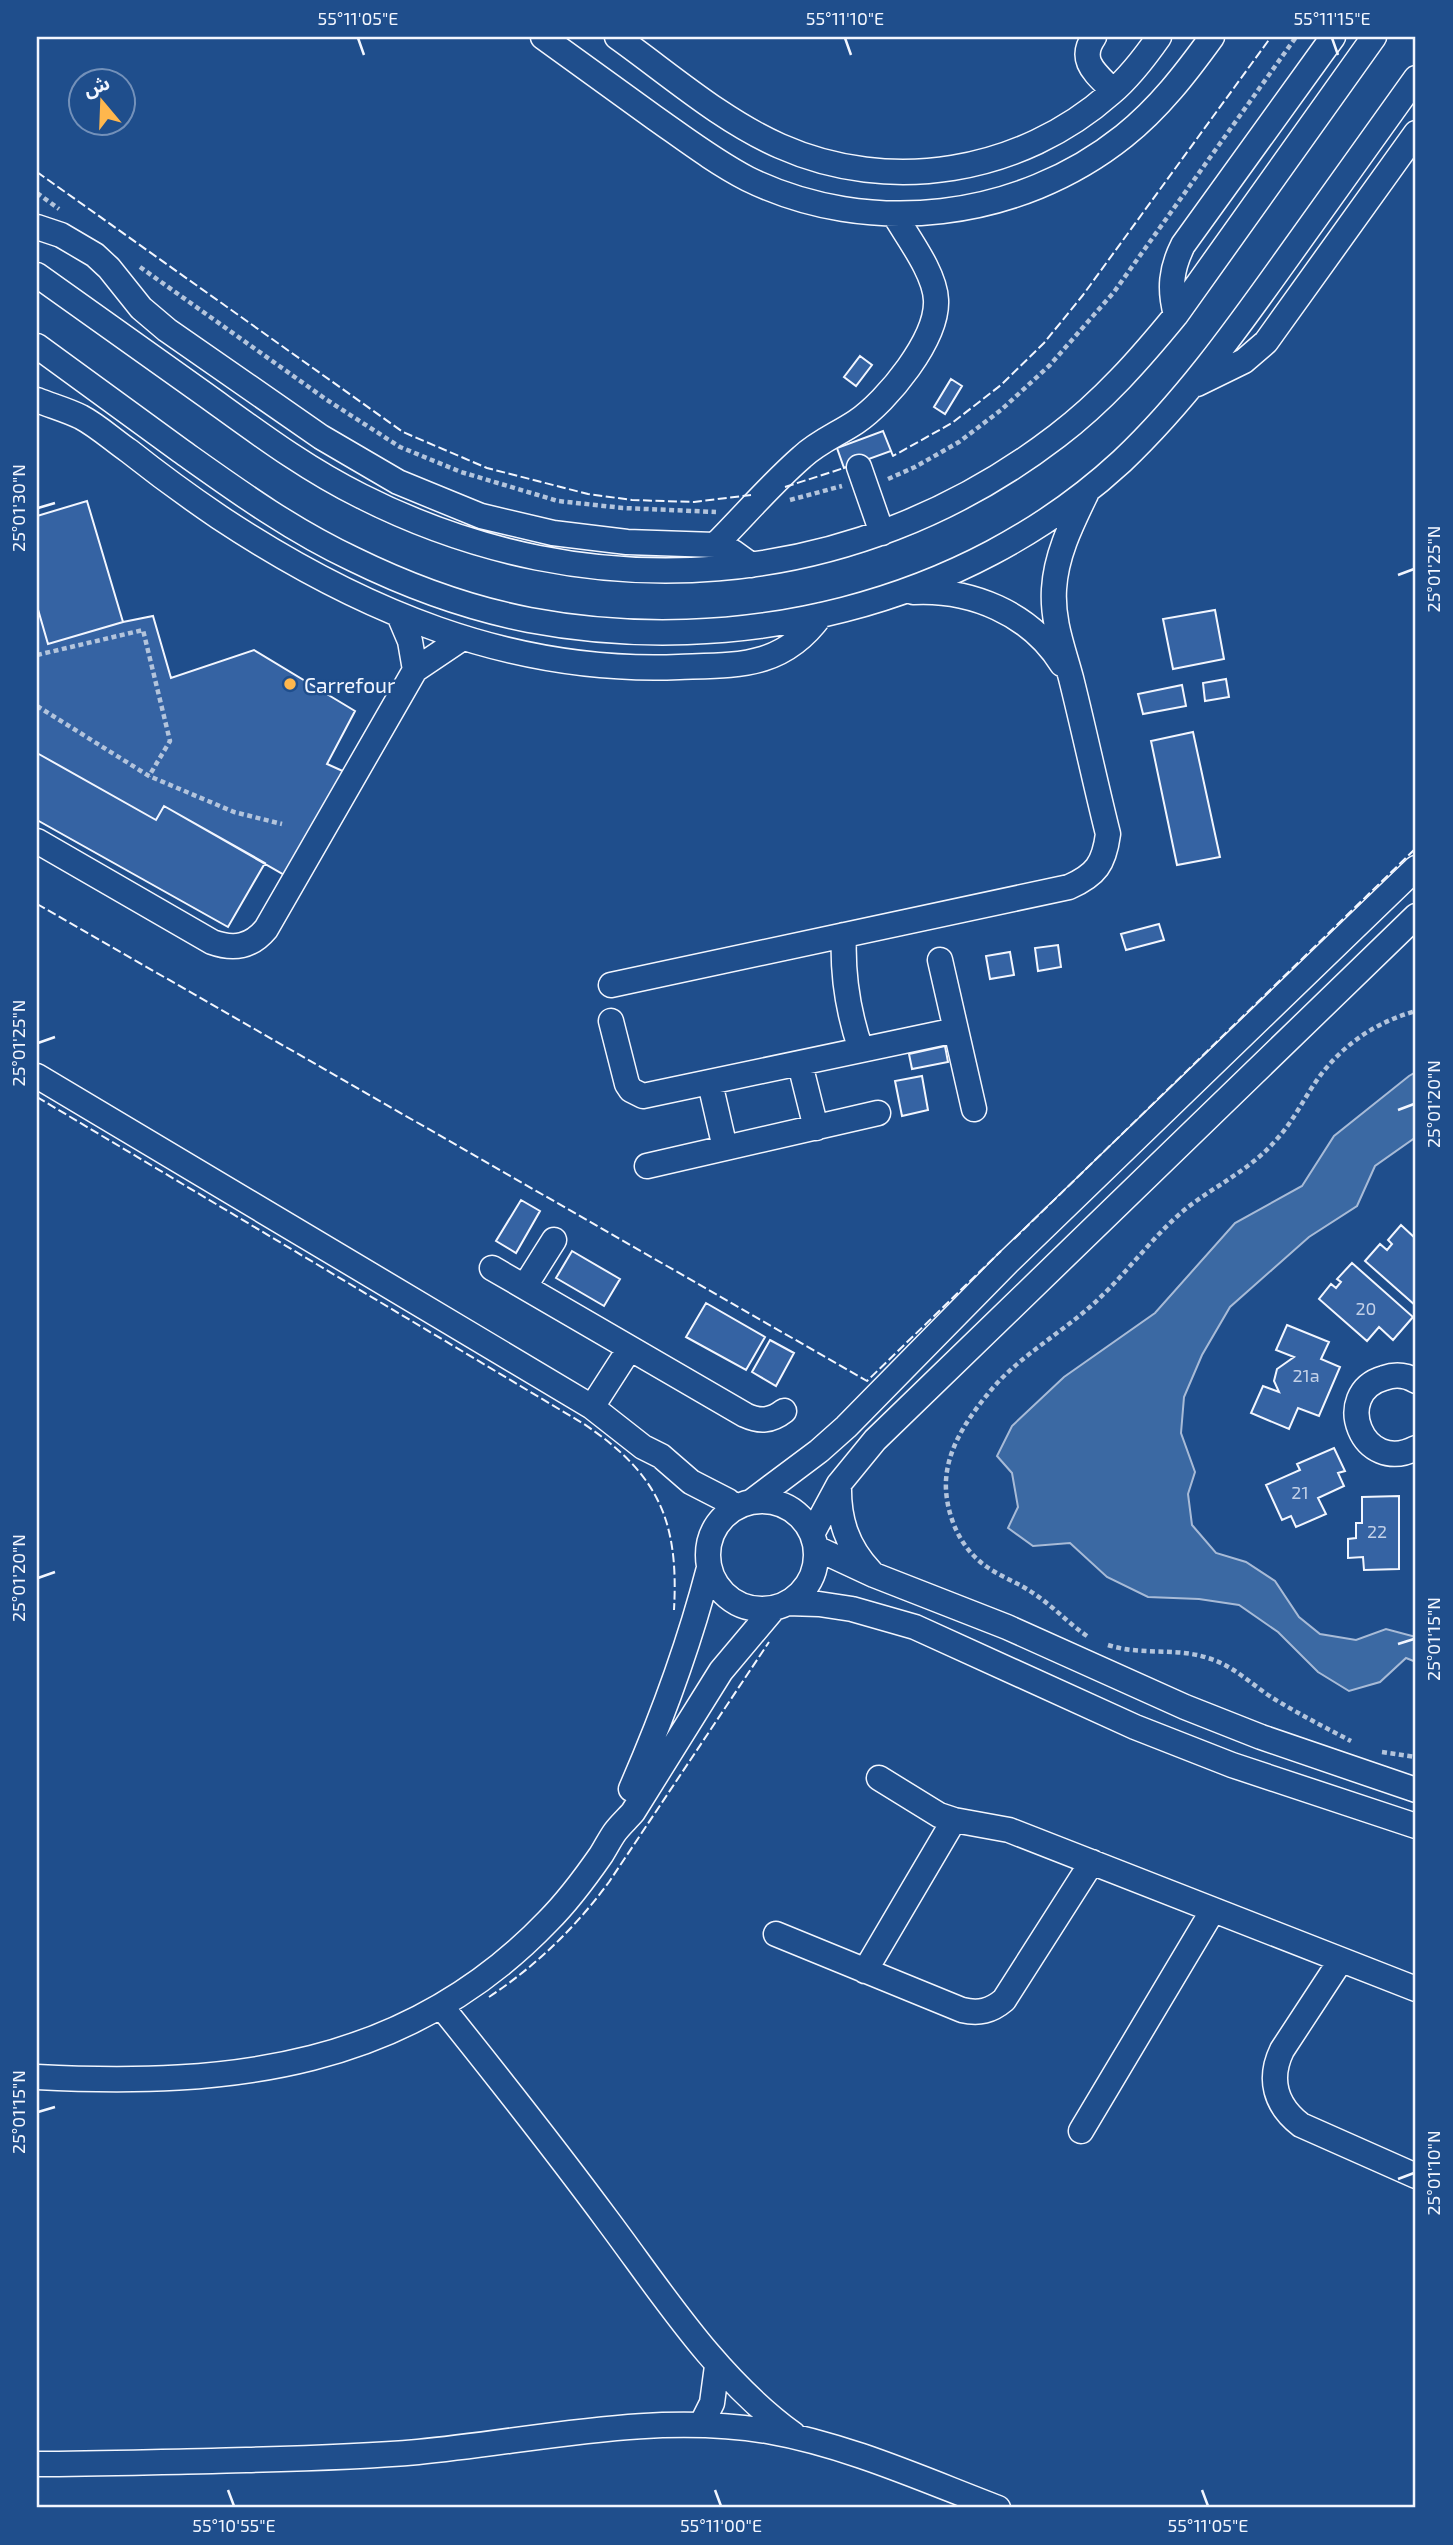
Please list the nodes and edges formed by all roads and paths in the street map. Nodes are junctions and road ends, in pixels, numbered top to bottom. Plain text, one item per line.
1 (543, 37) edge
2 (1094, 37) edge
3 (1159, 37) edge
4 (1212, 37) edge
5 (1296, 37) edge
6 (1334, 37) edge
7 (1374, 37) edge
8 (630, 40) edge
9 (1416, 78) edge
10 (1113, 91) junction
11 (1416, 133) edge
12 (37, 193) edge
13 (894, 214) junction
14 (70, 217) dead end
15 (37, 227) edge
16 (136, 264) dead end
17 (37, 275) edge
18 (1176, 315) junction
19 (37, 346) edge
20 (1193, 385) junction
21 (39, 403) edge
22 (859, 467) dead end
23 (867, 490) junction
24 (1087, 491) junction
25 (788, 501) dead end
26 (750, 509) junction
27 (882, 533) junction
28 (715, 545) junction
29 (751, 565) junction
30 (906, 592) junction
31 (399, 615) junction
32 (821, 615) junction
33 (564, 625) junction
34 (461, 639) junction
35 (37, 655) edge
36 (600, 666) junction
37 (415, 670) junction
38 (1070, 676) junction
39 (37, 706) edge
40 (149, 776) junction
41 (282, 824) dead end
42 (37, 841) edge
43 (1416, 868) edge
44 (1416, 916) edge
45 (844, 935) junction
46 (940, 960) dead end
47 (611, 985) dead end
48 (1416, 1011) edge
49 (611, 1021) dead end
50 (956, 1030) junction
51 (861, 1050) junction
52 (800, 1064) junction
53 (37, 1076) edge
54 (710, 1083) junction
55 (974, 1109) dead end
56 (878, 1113) dead end
57 (816, 1128) junction
58 (725, 1148) junction
59 (648, 1166) dead end
60 (554, 1240) dead end
61 (492, 1268) dead end
62 (525, 1286) junction
63 (630, 1348) junction
64 (1416, 1381) edge
65 (592, 1407) junction
66 (784, 1411) dead end
67 (1416, 1448) edge
68 (839, 1484) junction
69 (743, 1505) junction
70 (814, 1541) junction
71 (709, 1568) junction
72 (874, 1575) junction
73 (780, 1606) junction
74 (1095, 1640) dead end
75 (1104, 1644) dead end
76 (1354, 1743) dead end
77 (1375, 1751) dead end
78 (1416, 1757) edge
79 (879, 1778) dead end
80 (1416, 1790) edge
81 (954, 1820) junction
82 (1416, 1826) edge
83 (615, 1832) junction
84 (1092, 1862) junction
85 (1213, 1910) junction
86 (776, 1934) dead end
87 (1340, 1960) junction
88 (865, 1971) junction
89 (1416, 1989) edge
90 (441, 2006) junction
91 (37, 2077) edge
92 (1081, 2131) dead end
93 (1416, 2176) edge
94 (717, 2366) junction
95 (701, 2425) junction
96 (798, 2438) junction
97 (37, 2464) edge
98 (998, 2508) edge

1 - 13 street
2 - 10 street
3 - 10 street
4 - 13 street
5 - 23 path
6 - 18 street
7 - 18 street
8 - 10 street
9 - 20 street
11 - 20 street
12 - 14 path
13 - 26 street
15 - 28 street
16 - 26 path
17 - 29 street
18 - 27 street
19 - 33 street
20 - 24 street
21 - 31 street
22 - 23 street
23 - 25 path
23 - 27 street
24 - 30 street
24 - 38 street
26 - 28 street
27 - 29 street
28 - 29 street
30 - 32 street
30 - 38 street
31 - 34 street
31 - 37 street
32 - 33 street
32 - 36 street
33 - 36 street
34 - 36 street
34 - 37 street
35 - 40 path
37 - 42 street
38 - 45 street
39 - 40 path
40 - 41 path
43 - 69 street
44 - 68 street
45 - 47 street
45 - 51 street
46 - 50 street
48 - 74 path
49 - 54 street
50 - 51 street
50 - 55 street
51 - 52 street
52 - 54 street
52 - 57 street
53 - 65 street
54 - 58 street
56 - 57 street
57 - 58 street
58 - 59 street
60 - 62 street
61 - 62 street
62 - 63 street
63 - 65 street
63 - 66 street
64 - 67 street
65 - 69 street
68 - 70 street
68 - 72 street
69 - 70 street
69 - 71 street
70 - 72 street
70 - 73 street
71 - 73 street
71 - 83 street
72 - 80 street
73 - 82 street
73 - 83 street
75 - 76 path
77 - 78 path
79 - 81 street
81 - 84 street
81 - 88 street
83 - 90 street
84 - 85 street
84 - 88 street
85 - 87 street
85 - 92 street
86 - 88 street
87 - 89 street
87 - 93 street
90 - 91 street
90 - 94 street
94 - 95 street
94 - 96 street
95 - 96 street
95 - 97 street
96 - 98 street

